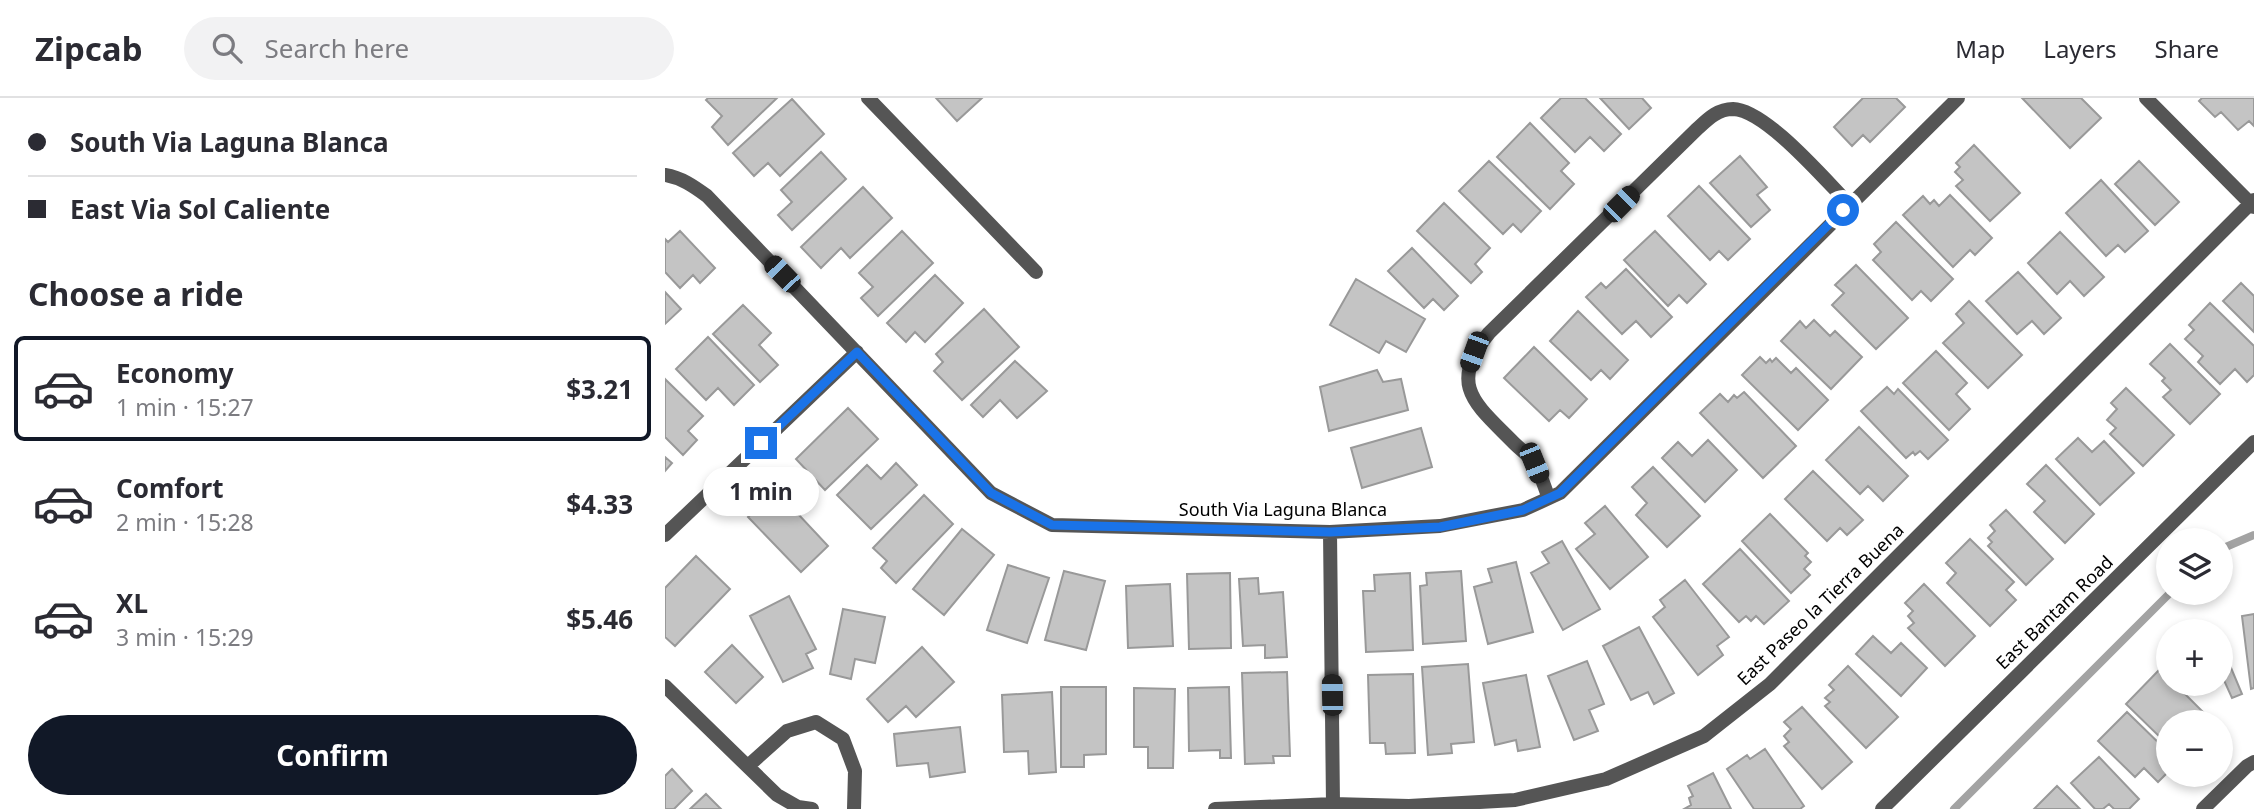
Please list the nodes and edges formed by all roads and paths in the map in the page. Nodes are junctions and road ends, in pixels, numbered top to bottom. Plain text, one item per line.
1 (868, 98) edge
2 (1958, 98) edge
3 (2146, 98) edge
4 (1731, 104) edge
5 (665, 175) edge
6 (1849, 204) junction
7 (2253, 204) edge
8 (1036, 272) dead end
9 (857, 352) junction
10 (1466, 373) junction
11 (1451, 374) dead end
12 (2254, 442) edge
13 (1549, 498) junction
14 (1330, 532) junction
15 (665, 535) edge
16 (665, 686) edge
17 (2254, 762) edge
18 (748, 766) junction
19 (1333, 804) junction
20 (802, 808) edge
21 (854, 809) edge
22 (1215, 809) edge
23 (1882, 809) edge
24 (2203, 809) edge

1 - 8 street
2 - 6 street, South Via Laguna Blanca
3 - 7 street
4 - 6 street
4 - 10 street
5 - 9 street, South Via Laguna Blanca
6 - 13 street, South Via Laguna Blanca
7 - 19 street, East Paseo la Tierra Buena
9 - 14 street, South Via Laguna Blanca
9 - 15 street
10 - 11 street
10 - 13 street
12 - 23 street, East Bantam Road
13 - 14 street, South Via Laguna Blanca
14 - 19 street
16 - 18 street
17 - 24 street
18 - 20 street
18 - 21 street
19 - 22 street, East Paseo la Tierra Buena

